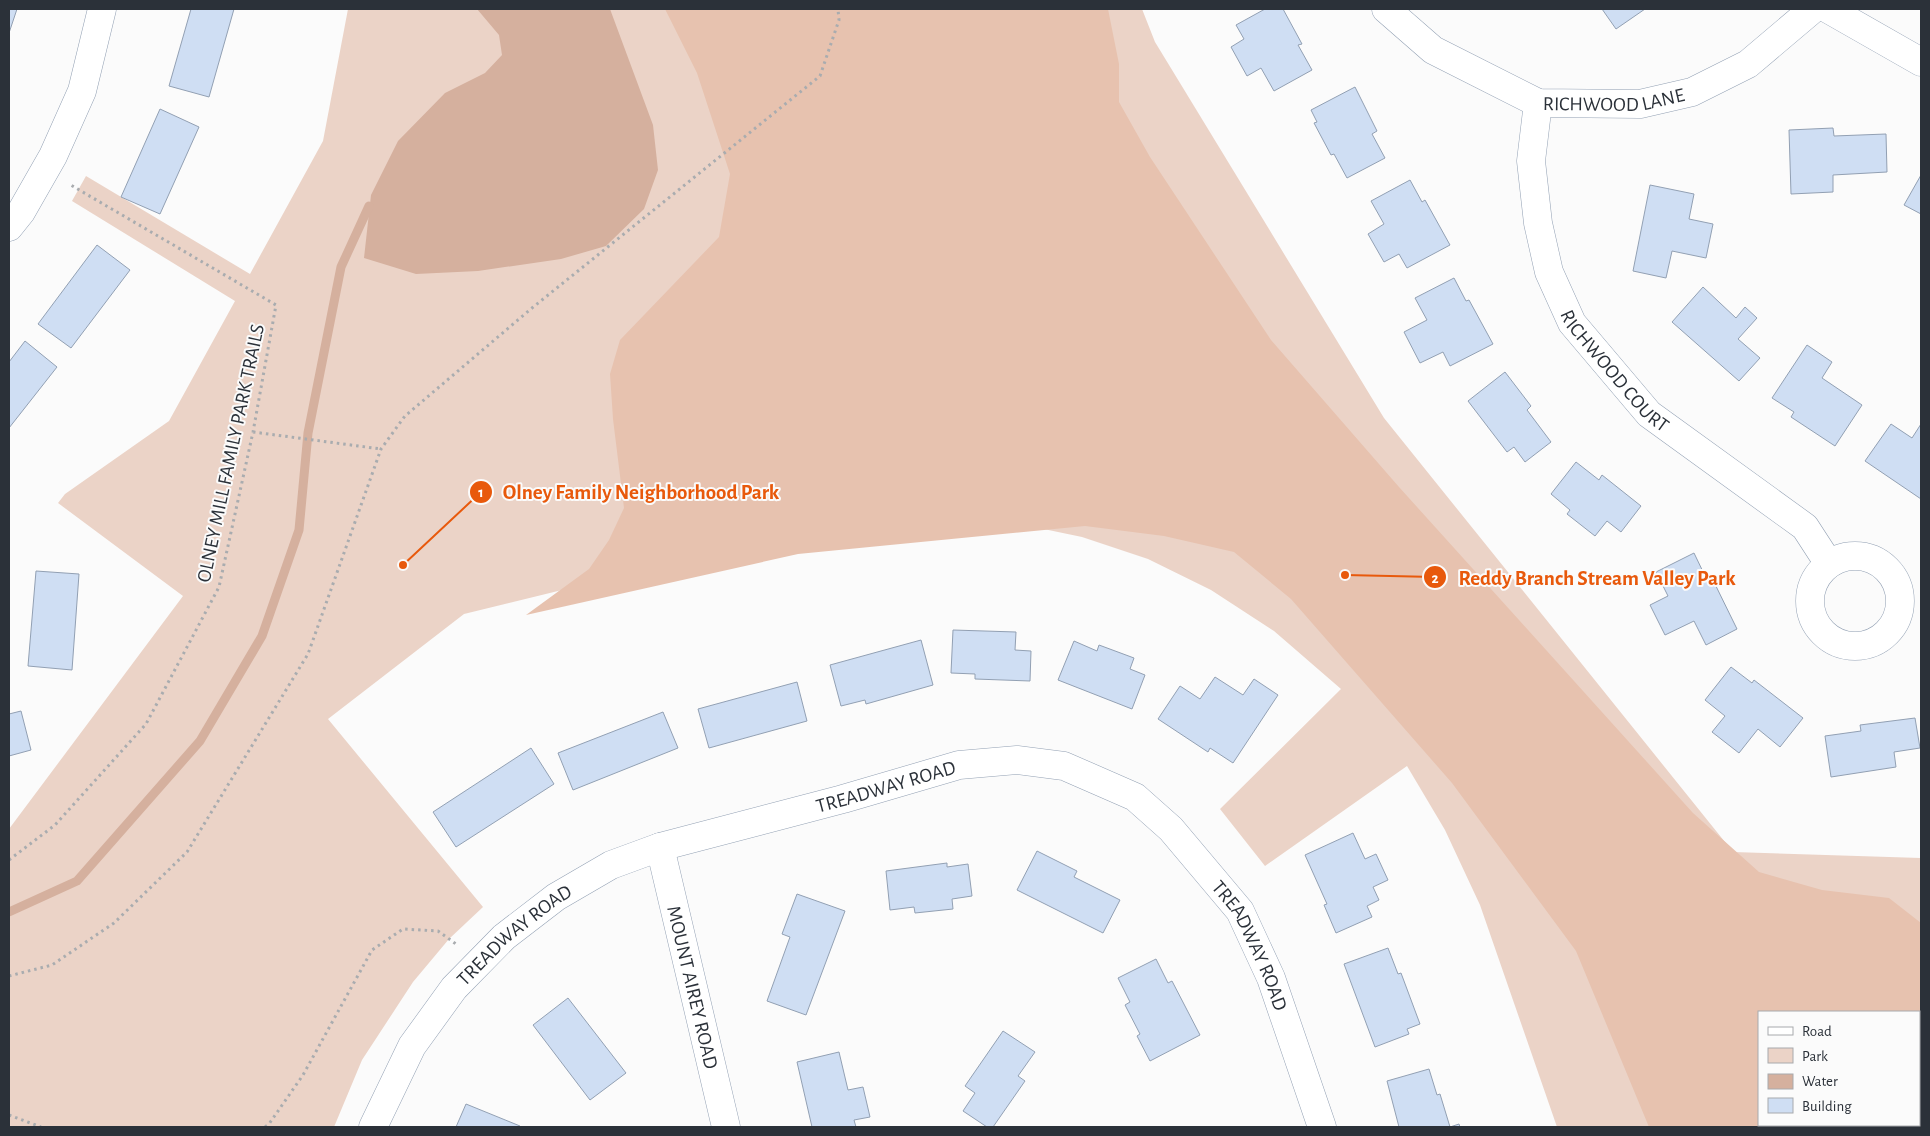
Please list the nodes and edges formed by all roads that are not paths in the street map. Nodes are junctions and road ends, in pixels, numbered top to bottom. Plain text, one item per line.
1 (102, 9) edge
2 (1386, 9) edge
3 (1812, 9) edge
4 (1828, 9) edge
5 (1921, 62) edge
6 (1538, 103) junction
7 (9, 227) edge
8 (1829, 564) dead end
9 (660, 847) junction
10 (374, 1127) edge
11 (726, 1127) edge
12 (1322, 1127) edge

1 - 7 street
2 - 6 street, RICHWOOD LANE
3 - 6 street, RICHWOOD LANE
4 - 5 street
6 - 8 street, RICHWOOD COURT
9 - 10 street, TREADWAY ROAD
9 - 11 street, MOUNT AIREY ROAD
9 - 12 street, TREADWAY ROAD

